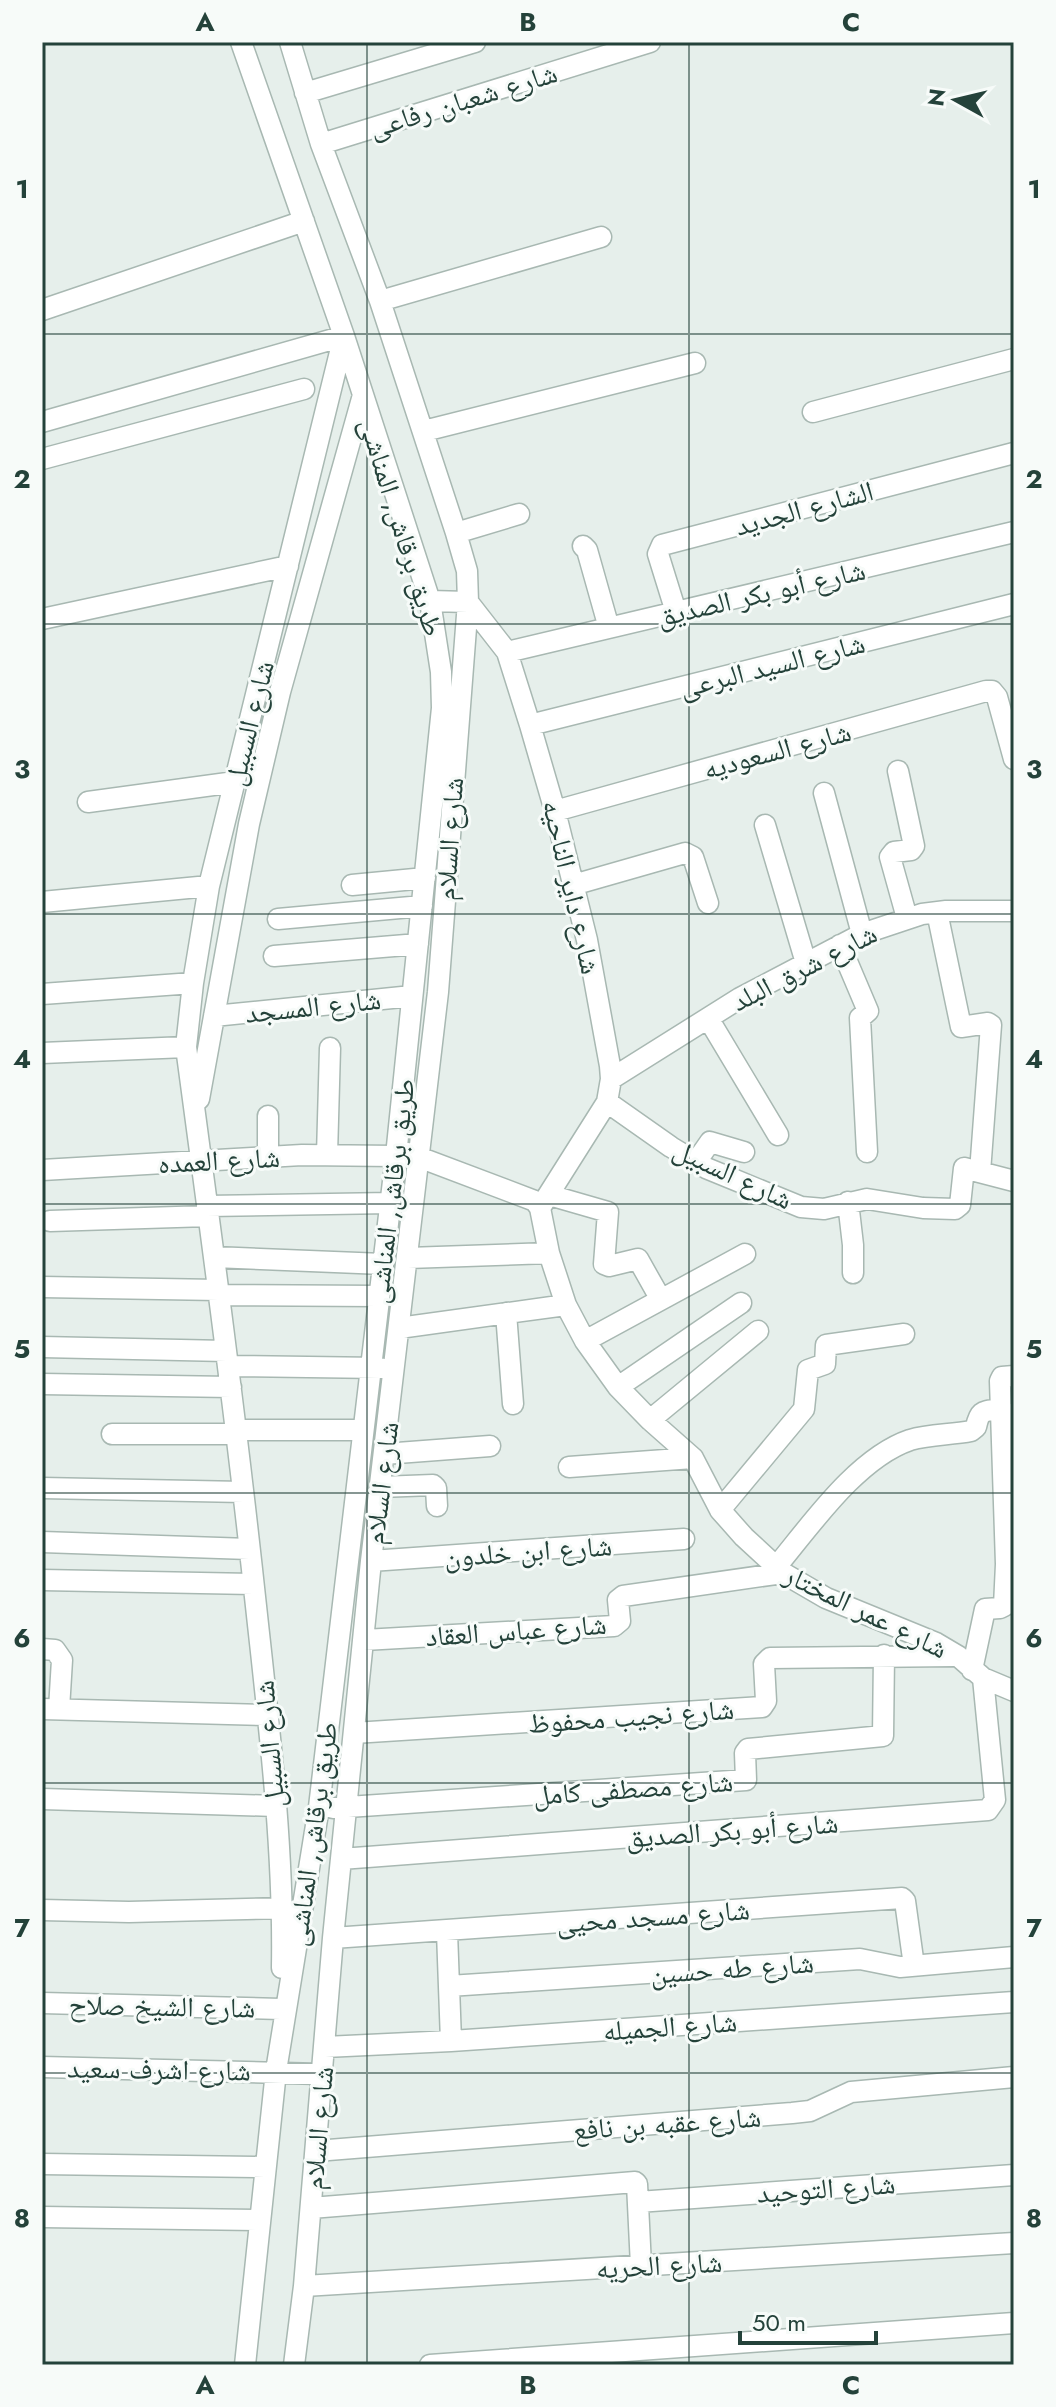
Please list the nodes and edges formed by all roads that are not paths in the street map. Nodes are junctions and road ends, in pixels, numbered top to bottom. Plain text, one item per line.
1 (241, 42) edge
2 (290, 42) edge
3 (475, 42) edge
4 (650, 42) edge
5 (305, 93) junction
6 (321, 144) junction
7 (304, 221) junction
8 (601, 237) dead end
9 (380, 301) junction
10 (42, 310) edge
11 (344, 336) junction
12 (1014, 359) edge
13 (695, 363) dead end
14 (304, 389) dead end
15 (363, 395) junction
16 (813, 412) dead end
17 (42, 422) edge
18 (424, 431) junction
19 (1014, 453) edge
20 (42, 459) edge
21 (519, 514) dead end
22 (1014, 532) edge
23 (456, 533) junction
24 (583, 546) dead end
25 (288, 566) junction
26 (430, 601) junction
27 (468, 602) junction
28 (1014, 604) edge
29 (676, 612) junction
30 (42, 619) edge
31 (609, 628) junction
32 (507, 652) junction
33 (530, 725) junction
34 (1014, 759) edge
35 (898, 771) dead end
36 (235, 782) junction
37 (824, 793) dead end
38 (88, 802) dead end
39 (555, 811) junction
40 (765, 825) dead end
41 (425, 878) junction
42 (352, 885) dead end
43 (573, 885) junction
44 (209, 886) junction
45 (42, 902) edge
46 (708, 903) dead end
47 (422, 906) junction
48 (1014, 911) edge
49 (937, 912) junction
50 (907, 918) junction
51 (278, 919) dead end
52 (862, 934) junction
53 (418, 944) junction
54 (840, 945) junction
55 (274, 956) dead end
56 (806, 963) junction
57 (193, 983) junction
58 (42, 994) edge
59 (412, 996) junction
60 (214, 1016) junction
61 (708, 1018) junction
62 (186, 1047) junction
63 (330, 1048) dead end
64 (42, 1053) edge
65 (611, 1079) junction
66 (607, 1102) junction
67 (195, 1115) junction
68 (268, 1116) dead end
69 (778, 1135) dead end
70 (744, 1152) dead end
71 (867, 1152) dead end
72 (396, 1153) junction
73 (327, 1155) junction
74 (268, 1157) junction
75 (420, 1157) junction
76 (202, 1162) junction
77 (696, 1162) junction
78 (42, 1170) edge
79 (980, 1172) junction
80 (1014, 1181) edge
81 (544, 1202) junction
82 (848, 1202) junction
83 (390, 1203) junction
84 (208, 1211) junction
85 (50, 1221) dead end
86 (549, 1253) junction
87 (745, 1254) dead end
88 (214, 1257) junction
89 (408, 1258) junction
90 (383, 1264) junction
91 (853, 1273) dead end
92 (42, 1287) edge
93 (218, 1293) junction
94 (379, 1296) junction
95 (660, 1298) junction
96 (741, 1303) dead end
97 (566, 1305) junction
98 (506, 1313) junction
99 (399, 1328) junction
100 (758, 1331) dead end
101 (904, 1334) dead end
102 (585, 1341) junction
103 (42, 1347) edge
104 (228, 1368) junction
105 (370, 1368) junction
106 (395, 1368) junction
107 (1014, 1376) edge
108 (42, 1384) edge
109 (618, 1387) junction
110 (513, 1404) dead end
111 (1002, 1409) junction
112 (650, 1420) junction
113 (363, 1430) junction
114 (236, 1432) junction
115 (112, 1434) dead end
116 (490, 1446) dead end
117 (384, 1454) junction
118 (693, 1458) junction
119 (569, 1467) dead end
120 (380, 1487) junction
121 (42, 1488) edge
122 (243, 1492) junction
123 (437, 1506) dead end
124 (720, 1510) junction
125 (684, 1539) dead end
126 (42, 1542) edge
127 (249, 1549) junction
128 (371, 1561) junction
129 (780, 1570) junction
130 (42, 1580) edge
131 (253, 1584) junction
132 (364, 1640) junction
133 (42, 1649) edge
134 (884, 1655) junction
135 (971, 1668) junction
136 (1014, 1691) edge
137 (50, 1709) edge
138 (268, 1715) junction
139 (354, 1733) junction
140 (42, 1799) edge
141 (275, 1806) junction
142 (319, 1807) junction
143 (346, 1808) junction
144 (341, 1859) junction
145 (283, 1908) junction
146 (42, 1910) edge
147 (447, 1932) junction
148 (333, 1938) junction
149 (1014, 1957) edge
150 (914, 1966) junction
151 (449, 1986) junction
152 (1014, 2002) edge
153 (42, 2003) edge
154 (281, 2009) junction
155 (281, 2036) junction
156 (451, 2041) junction
157 (325, 2047) junction
158 (42, 2067) edge
159 (276, 2071) junction
160 (322, 2074) junction
161 (1014, 2077) edge
162 (316, 2151) junction
163 (42, 2164) edge
164 (265, 2167) junction
165 (1014, 2175) edge
166 (638, 2202) junction
167 (311, 2208) junction
168 (42, 2217) edge
169 (259, 2220) junction
170 (1014, 2243) edge
171 (641, 2266) junction
172 (304, 2286) junction
173 (1014, 2323) edge
174 (245, 2365) edge
175 (294, 2365) edge
176 (430, 2365) edge

1 - 7 street, طريق برقاش, المناشى
2 - 5 street, طريق برقاش, المناشى
3 - 5 street
4 - 6 street, شارع شعبان رفاعى
5 - 6 street, طريق برقاش, المناشى
6 - 9 street, طريق برقاش, المناشى
7 - 10 street
7 - 11 street, طريق برقاش, المناشى
8 - 9 street
9 - 18 street, طريق برقاش, المناشى
11 - 15 street, طريق برقاش, المناشى
11 - 17 street
11 - 25 street, شارع السبيل
12 - 16 street
13 - 18 street
14 - 20 street
15 - 26 street, طريق برقاش, المناشى
15 - 60 street, شارع السبيل
18 - 23 street, طريق برقاش, المناشى
19 - 29 street, الشارع الجديد
21 - 23 street
22 - 29 street, شارع أبو بكر الصديق
23 - 27 street, طريق برقاش, المناشى
24 - 31 street
25 - 30 street
25 - 36 street, شارع السبيل
26 - 27 street
26 - 41 street, طريق برقاش, المناشى
27 - 32 street, شارع داير الناحيه
27 - 75 street, شارع السلام
28 - 33 street, شارع السيد البرعى
29 - 31 street, شارع أبو بكر الصديق
31 - 32 street, شارع أبو بكر الصديق
32 - 33 street, شارع داير الناحيه
33 - 39 street, شارع داير الناحيه
34 - 39 street, شارع السعوديه
35 - 50 street
36 - 38 street
36 - 44 street, شارع السبيل
37 - 52 street
39 - 43 street, شارع داير الناحيه
40 - 56 street
41 - 42 street
41 - 47 street, طريق برقاش, المناشى
43 - 46 street
43 - 65 street, شارع داير الناحيه
44 - 45 street
44 - 57 street, شارع السبيل
47 - 51 street
47 - 53 street, طريق برقاش, المناشى
48 - 49 street, شارع شرق البلد
49 - 50 street, شارع شرق البلد
49 - 79 street
50 - 52 street, شارع شرق البلد
52 - 54 street, شارع شرق البلد
53 - 55 street
53 - 59 street, طريق برقاش, المناشى
54 - 56 street, شارع شرق البلد
54 - 71 street
56 - 61 street, شارع شرق البلد
57 - 58 street
57 - 62 street, شارع السبيل
59 - 60 street, شارع المسجد
59 - 72 street, طريق برقاش, المناشى
60 - 67 street, شارع السبيل
61 - 65 street, شارع شرق البلد
61 - 69 street
62 - 64 street
62 - 67 street, شارع السبيل
63 - 73 street
65 - 66 street, شارع داير الناحيه
66 - 77 street, شارع السبيل
66 - 81 street, شارع داير الناحيه
67 - 76 street, شارع السبيل
68 - 74 street
70 - 77 street
72 - 73 street, شارع العمده
72 - 75 street
72 - 83 street, طريق برقاش, المناشى
73 - 74 street, شارع العمده
74 - 76 street, شارع العمده
75 - 81 street
75 - 89 street, شارع السلام
76 - 78 street, شارع العمده
76 - 84 street, شارع السبيل
77 - 82 street, شارع السبيل
79 - 80 street
79 - 82 street, شارع السبيل
81 - 86 street, شارع عمر المختار
81 - 95 street
82 - 91 street
83 - 84 street
83 - 90 street, طريق برقاش, المناشى
84 - 85 street
84 - 88 street, شارع السبيل
86 - 89 street
86 - 97 street, شارع عمر المختار
87 - 95 street
88 - 90 street
88 - 93 street, شارع السبيل
89 - 99 street, شارع السلام
90 - 94 street, طريق برقاش, المناشى
92 - 93 street
93 - 94 street
93 - 104 street, شارع السبيل
94 - 105 street, طريق برقاش, المناشى
95 - 102 street
96 - 109 street
97 - 98 street
97 - 102 street, شارع عمر المختار
98 - 99 street
98 - 110 street
99 - 106 street, شارع السلام
100 - 112 street
101 - 124 street
102 - 109 street, شارع عمر المختار
103 - 104 street
104 - 105 street
104 - 108 street
104 - 114 street, شارع السبيل
105 - 106 street
105 - 113 street, طريق برقاش, المناشى
106 - 117 street, شارع السلام
107 - 111 street
109 - 112 street, شارع عمر المختار
111 - 129 street
111 - 135 street
112 - 118 street, شارع عمر المختار
113 - 114 street
113 - 142 street, طريق برقاش, المناشى
114 - 115 street
114 - 122 street, شارع السبيل
116 - 117 street
117 - 120 street, شارع السلام
118 - 119 street
118 - 124 street, شارع عمر المختار
120 - 123 street
120 - 128 street, شارع السلام
121 - 122 street
122 - 127 street, شارع السبيل
124 - 129 street, شارع عمر المختار
125 - 128 street, شارع ابن خلدون
126 - 127 street
127 - 131 street, شارع السبيل
128 - 132 street, شارع السلام
129 - 132 street, شارع عباس العقاد
129 - 135 street, شارع عمر المختار
130 - 131 street
131 - 138 street, شارع السبيل
132 - 139 street, شارع السلام
133 - 137 street
134 - 135 street, شارع نجيب محفوظ
134 - 139 street, شارع نجيب محفوظ
134 - 143 street, شارع مصطفى كامل
135 - 136 street, شارع عمر المختار
135 - 144 street, شارع أبو بكر الصديق
137 - 138 street
138 - 141 street, شارع السبيل
139 - 143 street, شارع السلام
140 - 141 street
141 - 145 street, شارع السبيل
142 - 143 street, شارع مصطفى كامل
142 - 155 street, طريق برقاش, المناشى
143 - 144 street, شارع السلام
144 - 148 street, شارع السلام
145 - 146 street
145 - 154 street, شارع السبيل
147 - 148 street, شارع مسجد محيى
147 - 150 street, شارع مسجد محيى
147 - 151 street
148 - 157 street, شارع السلام
149 - 150 street, شارع طه حسين
150 - 151 street, شارع طه حسين
151 - 156 street
152 - 156 street, شارع الجميله
153 - 154 street, شارع الشيخ صلاح
154 - 155 street, شارع السبيل
155 - 159 street, طريق برقاش, المناشى
156 - 157 street, شارع الجميله
157 - 160 street, شارع السلام
158 - 159 street, شارع اشرف سعيد
159 - 160 street, شارع اشرف سعيد
159 - 164 street, طريق برقاش, المناشى
160 - 162 street, شارع السلام
161 - 162 street, شارع عقبه بن نافع
162 - 167 street, شارع السلام
163 - 164 street
164 - 169 street, طريق برقاش, المناشى
165 - 166 street, شارع التوحيد
166 - 167 street
166 - 171 street
167 - 172 street, شارع السلام
168 - 169 street
169 - 174 street, طريق برقاش, المناشى
170 - 171 street, شارع الحريه
171 - 172 street, شارع الحريه
172 - 175 street, شارع السلام
173 - 176 street

